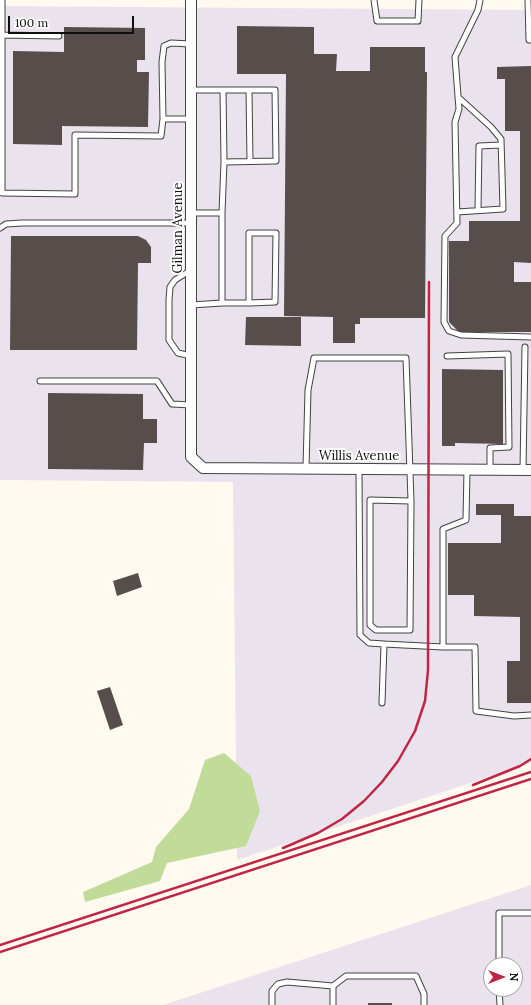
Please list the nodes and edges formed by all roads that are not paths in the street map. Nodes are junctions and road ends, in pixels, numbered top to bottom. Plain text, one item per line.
1 (2, 0) edge
2 (191, 0) edge
3 (374, 0) edge
4 (419, 0) edge
5 (480, 0) edge
6 (528, 0) edge
7 (2, 35) junction
8 (59, 36) dead end
9 (531, 40) edge
10 (191, 44) junction
11 (191, 90) junction
12 (223, 90) junction
13 (249, 90) junction
14 (458, 97) junction
15 (163, 119) junction
16 (191, 119) junction
17 (501, 145) junction
18 (250, 161) junction
19 (224, 162) junction
20 (478, 210) junction
21 (457, 212) junction
22 (222, 213) junction
23 (191, 218) junction
24 (0, 228) edge
25 (191, 270) junction
26 (249, 303) junction
27 (191, 304) junction
28 (222, 304) junction
29 (531, 337) edge
30 (524, 347) dead end
31 (191, 356) junction
32 (447, 356) dead end
33 (40, 381) dead end
34 (191, 405) junction
35 (191, 457) joint
36 (306, 468) junction
37 (359, 469) junction
38 (409, 469) junction
39 (467, 470) junction
40 (490, 470) junction
41 (527, 470) edge
42 (411, 501) junction
43 (384, 644) junction
44 (443, 647) junction
45 (382, 703) dead end
46 (531, 715) edge
47 (531, 913) edge
48 (499, 957) edge
49 (333, 986) junction
50 (272, 1005) edge
51 (333, 1005) edge
52 (424, 1005) edge

1 - 7 lane
2 - 10 street, Gilman Avenue
3 - 4 lane
5 - 14 lane
6 - 9 lane
7 - 8 lane
7 - 15 lane
10 - 11 street, Gilman Avenue
10 - 15 lane
11 - 12 lane
11 - 16 street, Gilman Avenue
12 - 13 lane
12 - 19 lane
13 - 18 lane
13 - 18 lane
14 - 17 lane
14 - 21 lane
15 - 16 lane
16 - 23 street, Gilman Avenue
17 - 20 lane
17 - 20 lane
18 - 19 lane
19 - 22 lane
20 - 21 lane
21 - 29 lane
22 - 23 lane
22 - 28 lane
23 - 24 lane
23 - 25 street, Gilman Avenue
25 - 27 street, Gilman Avenue
25 - 31 lane
26 - 26 lane
26 - 28 lane
27 - 28 lane
27 - 31 street, Gilman Avenue
30 - 41 lane
31 - 34 street, Gilman Avenue
32 - 40 lane
33 - 34 lane
34 - 35 street, Gilman Avenue
35 - 36 street, Willis Avenue
36 - 37 street, Willis Avenue
36 - 38 lane
37 - 38 street, Willis Avenue
37 - 43 lane
38 - 39 street, Willis Avenue
38 - 42 lane
39 - 40 street, Willis Avenue
39 - 44 lane
40 - 41 street, Willis Avenue
42 - 42 lane
43 - 44 lane
43 - 45 lane
44 - 46 lane
47 - 48 lane
49 - 50 lane
49 - 51 lane
49 - 52 lane

